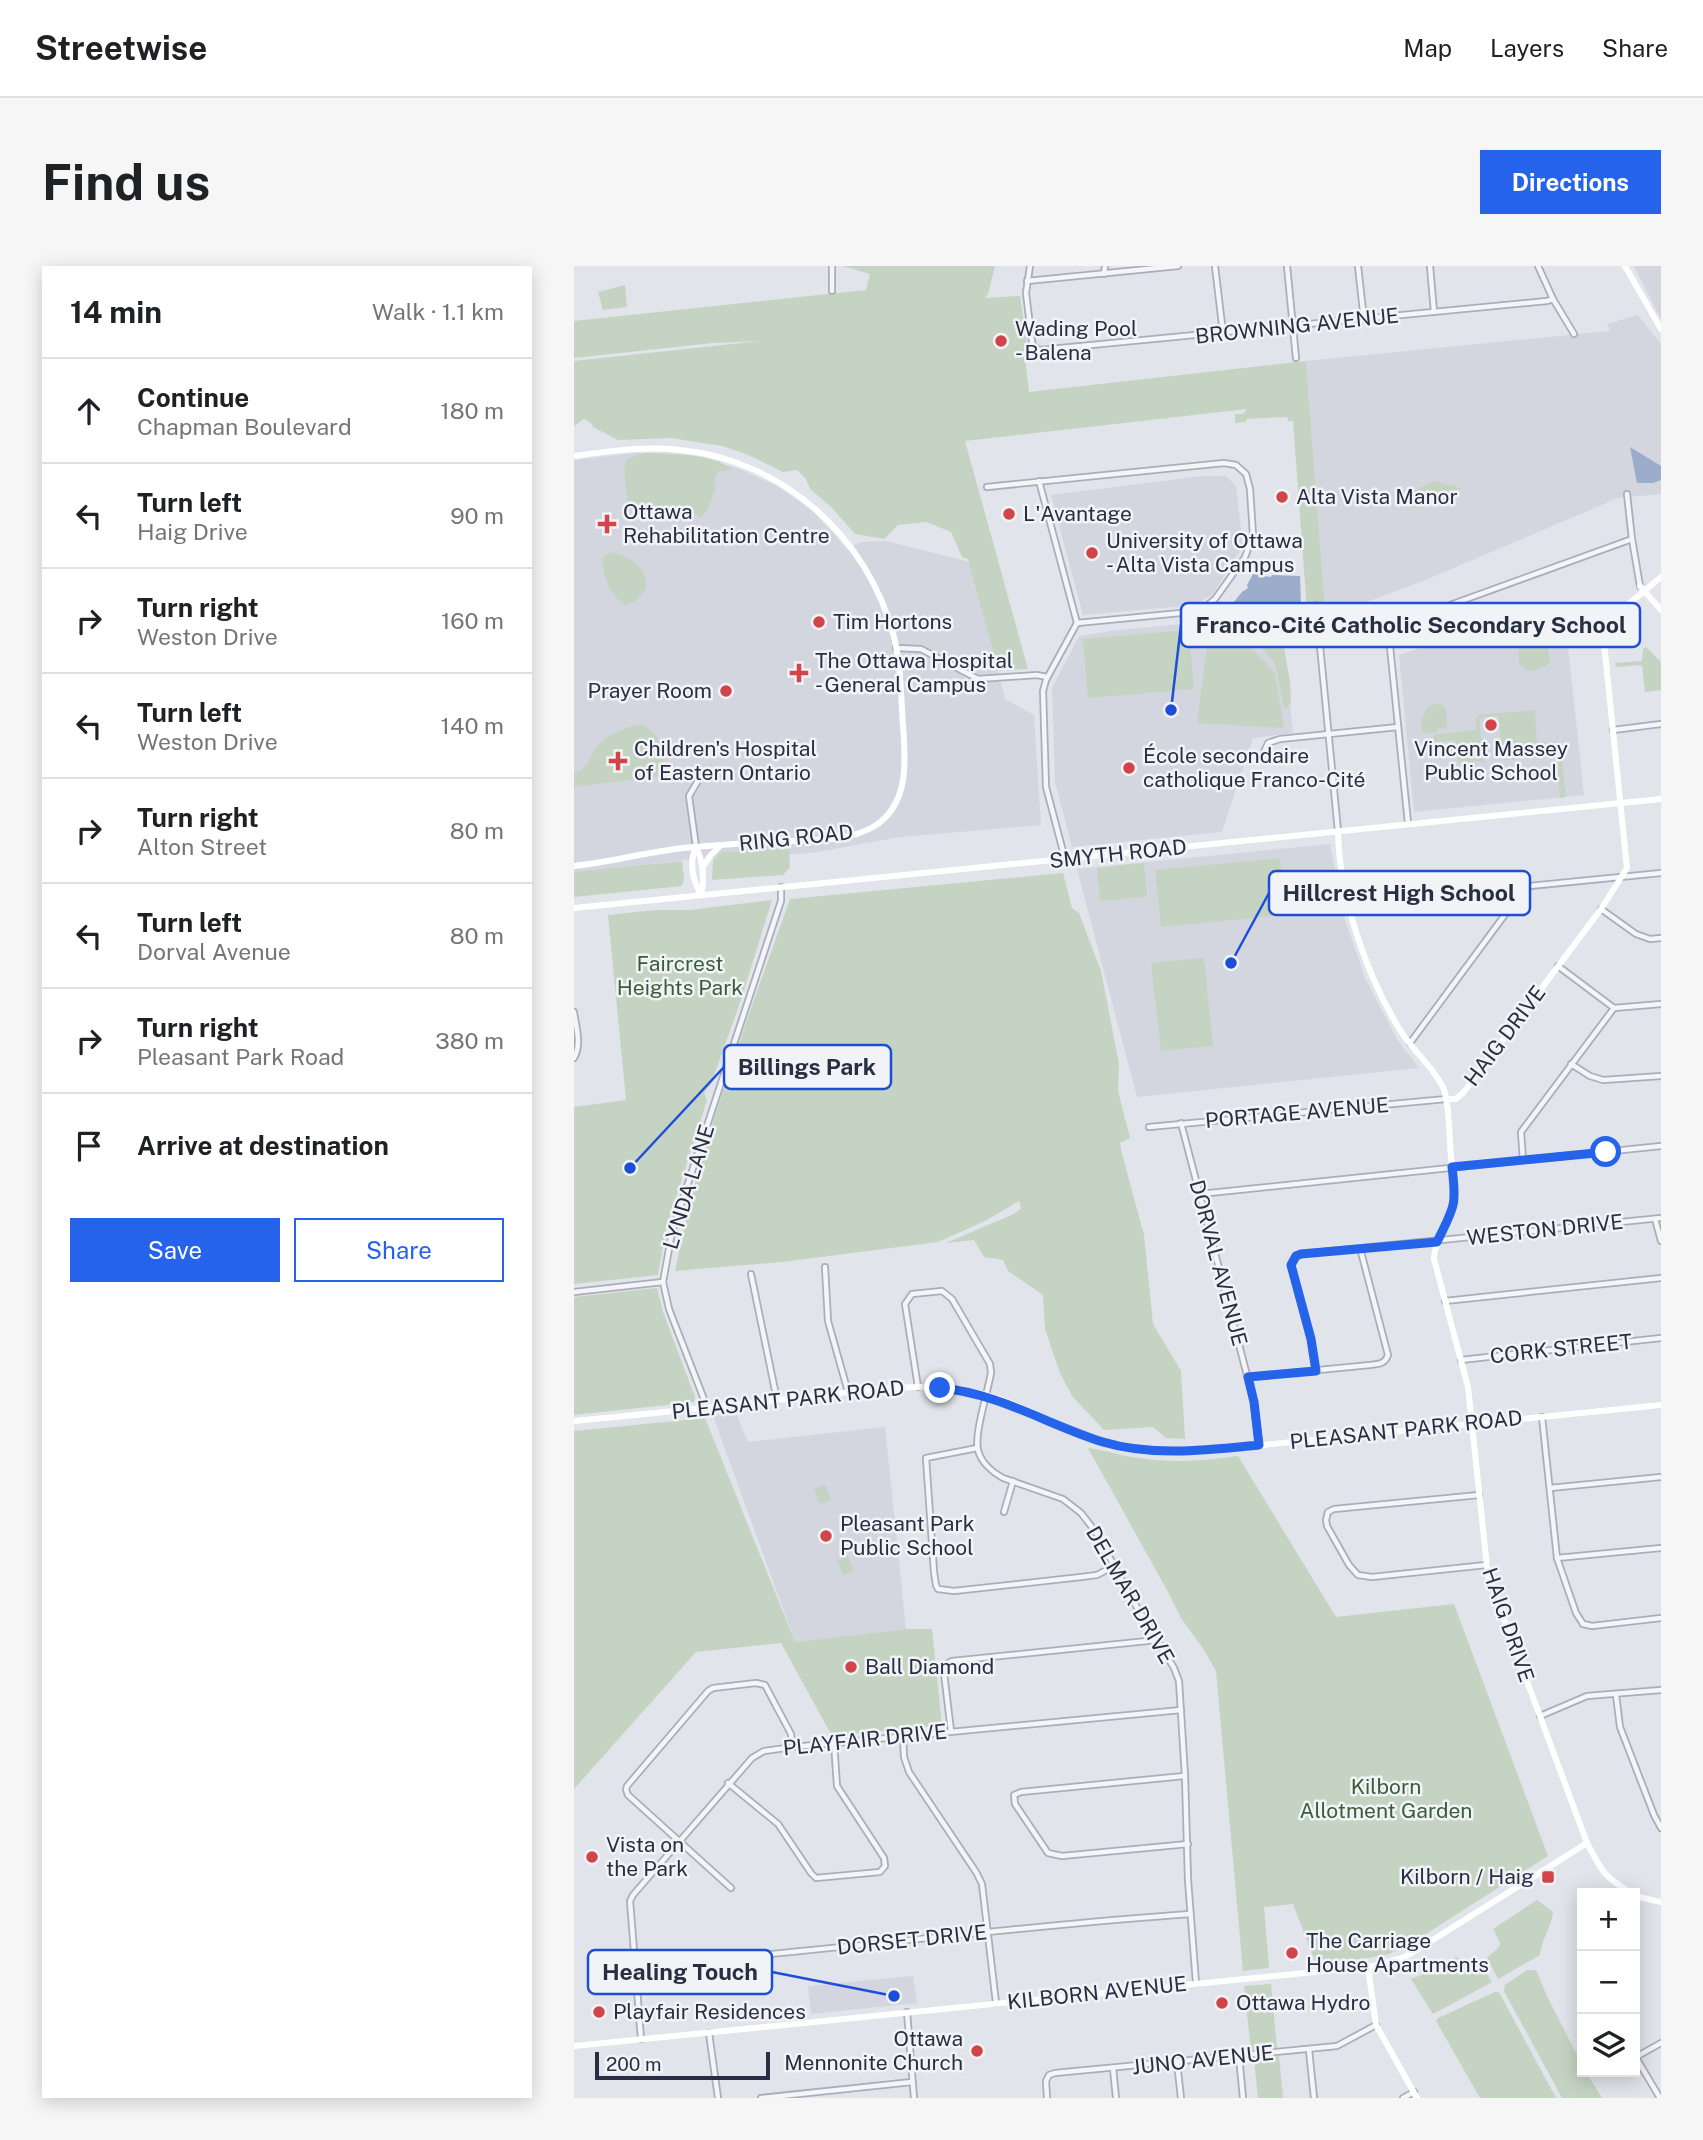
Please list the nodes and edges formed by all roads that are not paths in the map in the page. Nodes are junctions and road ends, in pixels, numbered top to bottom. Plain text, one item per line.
1 (832, 266) edge
2 (1030, 266) edge
3 (1105, 266) edge
4 (1178, 266) edge
5 (1215, 266) edge
6 (1287, 266) edge
7 (1358, 266) edge
8 (1430, 266) edge
9 (1538, 266) edge
10 (1625, 266) edge
11 (1104, 274) junction
12 (1027, 281) junction
13 (832, 291) dead end
14 (1553, 299) junction
15 (1434, 312) junction
16 (1364, 320) junction
17 (1293, 327) junction
18 (1661, 328) edge
19 (1223, 333) junction
20 (1574, 334) dead end
21 (1296, 358) dead end
22 (574, 456) edge
23 (1039, 481) junction
24 (987, 487) dead end
25 (1627, 495) dead end
26 (1632, 539) junction
27 (1661, 577) edge
28 (1642, 589) junction
29 (1316, 605) dead end
30 (1661, 610) edge
31 (1077, 623) junction
32 (896, 649) junction
33 (1047, 677) junction
34 (1661, 724) edge
35 (1398, 727) junction
36 (1613, 730) junction
37 (1329, 734) junction
38 (1264, 752) dead end
39 (699, 779) dead end
40 (1661, 799) edge
41 (1620, 803) junction
42 (1408, 823) junction
43 (1338, 831) junction
44 (720, 845) junction
45 (696, 847) junction
46 (1065, 859) junction
47 (574, 866) edge
48 (702, 869) junction
49 (1661, 873) edge
50 (1621, 878) junction
51 (781, 887) junction
52 (1523, 887) junction
53 (701, 894) junction
54 (1349, 904) junction
55 (574, 908) edge
56 (1601, 909) junction
57 (1661, 938) edge
58 (1558, 966) junction
59 (1661, 1004) edge
60 (1614, 1008) junction
61 (574, 1012) edge
62 (1409, 1043) junction
63 (574, 1058) edge
64 (1571, 1064) junction
65 (1661, 1076) edge
66 (1446, 1099) junction
67 (1181, 1124) junction
68 (1149, 1127) dead end
69 (1661, 1146) edge
70 (1523, 1160) junction
71 (1452, 1167) junction
72 (1200, 1194) junction
73 (1658, 1218) edge
74 (1661, 1241) edge
75 (1437, 1242) junction
76 (1360, 1248) junction
77 (825, 1267) dead end
78 (751, 1274) dead end
79 (1661, 1278) edge
80 (663, 1282) junction
81 (574, 1292) edge
82 (1446, 1301) junction
83 (1661, 1338) edge
84 (1461, 1360) junction
85 (1316, 1371) junction
86 (1248, 1377) junction
87 (918, 1387) junction
88 (848, 1393) junction
89 (987, 1397) junction
90 (777, 1400) junction
91 (1661, 1405) edge
92 (707, 1407) junction
93 (1542, 1417) junction
94 (574, 1421) edge
95 (1472, 1424) junction
96 (1259, 1445) junction
97 (977, 1448) junction
98 (1661, 1477) edge
99 (1013, 1481) junction
100 (1550, 1488) junction
101 (1479, 1495) junction
102 (1004, 1512) dead end
103 (1661, 1548) edge
104 (1558, 1558) junction
105 (1486, 1565) junction
106 (1114, 1566) junction
107 (1661, 1618) edge
108 (1157, 1640) junction
109 (1661, 1690) edge
110 (1616, 1695) junction
111 (1181, 1710) junction
112 (1540, 1716) junction
113 (951, 1731) junction
114 (903, 1735) junction
115 (834, 1742) junction
116 (793, 1747) junction
117 (1185, 1776) junction
118 (728, 1783) junction
119 (1661, 1828) edge
120 (679, 1840) junction
121 (1587, 1843) junction
122 (1188, 1844) junction
123 (731, 1888) dead end
124 (1622, 1888) edge
125 (1640, 1897) edge
126 (1661, 1902) edge
127 (1190, 1914) junction
128 (989, 1932) junction
129 (635, 1966) junction
130 (1367, 1967) junction
131 (1196, 1983) junction
132 (996, 2003) junction
133 (907, 2012) junction
134 (1376, 2025) junction
135 (709, 2033) junction
136 (641, 2039) junction
137 (1661, 2043) edge
138 (574, 2046) edge
139 (1309, 2050) junction
140 (1640, 2054) edge
141 (1239, 2056) junction
142 (1177, 2062) junction
143 (1640, 2066) edge
144 (1114, 2068) junction
145 (912, 2082) junction
146 (717, 2095) edge
147 (1415, 2095) edge
148 (1657, 2097) edge
149 (761, 2098) edge
150 (914, 2098) edge
151 (1047, 2098) edge
152 (1116, 2098) edge
153 (1181, 2098) edge
154 (1243, 2098) edge
155 (1314, 2098) edge
156 (1403, 2098) edge

1 - 13 street
2 - 12 street
3 - 11 street
4 - 11 street
5 - 19 street
6 - 17 street
7 - 16 street
8 - 15 street
9 - 14 street
10 - 18 street
11 - 12 street
12 - 19 street, BROWNING AVENUE
14 - 15 street, BROWNING AVENUE
14 - 20 street
15 - 16 street, BROWNING AVENUE
16 - 17 street, BROWNING AVENUE
17 - 19 street, BROWNING AVENUE
17 - 21 street
22 - 32 street, RING ROAD
23 - 24 street
23 - 31 street
23 - 31 street
25 - 26 street
26 - 28 street
26 - 35 street
27 - 28 street, HAIG DRIVE
28 - 30 street
28 - 36 street, HAIG DRIVE
29 - 37 street
31 - 33 street
32 - 33 street
32 - 44 street, RING ROAD
33 - 46 street
34 - 36 street
35 - 37 street
35 - 42 street
36 - 41 street, HAIG DRIVE
37 - 38 street
37 - 43 street
39 - 45 street
40 - 41 street, SMYTH ROAD
41 - 42 street, SMYTH ROAD
41 - 50 street, HAIG DRIVE
42 - 43 street, SMYTH ROAD
43 - 46 street, SMYTH ROAD
43 - 54 street
44 - 45 street, RING ROAD
44 - 48 street
45 - 47 street, RING ROAD
45 - 48 street
45 - 53 street
46 - 51 street, SMYTH ROAD
48 - 53 street
49 - 50 street
50 - 52 street
50 - 56 street, HAIG DRIVE
51 - 53 street, SMYTH ROAD
51 - 80 street, LYNDA LANE
52 - 54 street
52 - 62 street
53 - 55 street, SMYTH ROAD
54 - 62 street
56 - 57 street
56 - 58 street, HAIG DRIVE
58 - 60 street
58 - 66 street, HAIG DRIVE
59 - 60 street
60 - 64 street
61 - 63 street
62 - 66 street
64 - 65 street
64 - 70 street
66 - 67 street, PORTAGE AVENUE
66 - 71 street, HAIG DRIVE
67 - 68 street, PORTAGE AVENUE
67 - 72 street, DORVAL AVENUE
69 - 70 street
70 - 71 street
71 - 72 street
71 - 75 street, HAIG DRIVE
72 - 86 street, DORVAL AVENUE
73 - 74 street
73 - 75 street, WESTON DRIVE
75 - 76 street, WESTON DRIVE
75 - 82 street, HAIG DRIVE
76 - 85 street, WESTON DRIVE
76 - 85 street
77 - 88 street
78 - 90 street
79 - 82 street
80 - 81 street
80 - 92 street, LYNDA LANE
82 - 84 street, HAIG DRIVE
83 - 84 street, CORK STREET
84 - 95 street, HAIG DRIVE
85 - 86 street
86 - 96 street, DORVAL AVENUE
87 - 88 street, PLEASANT PARK ROAD
87 - 89 street, PLEASANT PARK ROAD
87 - 89 street
88 - 90 street, PLEASANT PARK ROAD
89 - 96 street, PLEASANT PARK ROAD
89 - 97 street
90 - 92 street, PLEASANT PARK ROAD
91 - 93 street, PLEASANT PARK ROAD
92 - 94 street, PLEASANT PARK ROAD
93 - 95 street, PLEASANT PARK ROAD
93 - 100 street
95 - 96 street, PLEASANT PARK ROAD
95 - 101 street, HAIG DRIVE
97 - 99 street, DELMAR DRIVE
97 - 106 street
98 - 100 street
99 - 102 street
99 - 106 street, DELMAR DRIVE
100 - 104 street
101 - 105 street, HAIG DRIVE
101 - 105 street
103 - 104 street
104 - 107 street
105 - 112 street, HAIG DRIVE
106 - 108 street, DELMAR DRIVE
108 - 111 street, DELMAR DRIVE
108 - 113 street
109 - 110 street
110 - 112 street
110 - 119 street
111 - 113 street, PLAYFAIR DRIVE
111 - 117 street, DELMAR DRIVE
112 - 121 street, HAIG DRIVE
113 - 114 street, PLAYFAIR DRIVE
114 - 115 street, PLAYFAIR DRIVE
114 - 128 street
115 - 116 street, PLAYFAIR DRIVE
115 - 118 street
116 - 118 street, PLAYFAIR DRIVE
116 - 120 street
117 - 122 street, DELMAR DRIVE
117 - 122 street
118 - 120 street, PLAYFAIR DRIVE
120 - 123 street
120 - 129 street, PLAYFAIR DRIVE
121 - 124 street, HAIG DRIVE
121 - 130 street, KILBORN AVENUE
122 - 127 street, DELMAR DRIVE
125 - 126 street
127 - 128 street, DORSET DRIVE
127 - 131 street, DELMAR DRIVE
128 - 129 street, DORSET DRIVE
128 - 132 street
129 - 136 street, PLAYFAIR DRIVE
130 - 131 street, KILBORN AVENUE
130 - 134 street
131 - 132 street, KILBORN AVENUE
132 - 133 street, KILBORN AVENUE
133 - 135 street, KILBORN AVENUE
133 - 145 street
134 - 139 street, JUNO AVENUE
134 - 147 street
135 - 136 street, KILBORN AVENUE
135 - 146 street
136 - 138 street, KILBORN AVENUE
137 - 140 street
139 - 141 street, JUNO AVENUE
139 - 155 street
141 - 142 street, JUNO AVENUE
141 - 154 street
142 - 144 street, JUNO AVENUE
142 - 153 street
143 - 148 street
144 - 151 street, JUNO AVENUE
144 - 152 street
145 - 149 street
145 - 150 street
147 - 156 street

